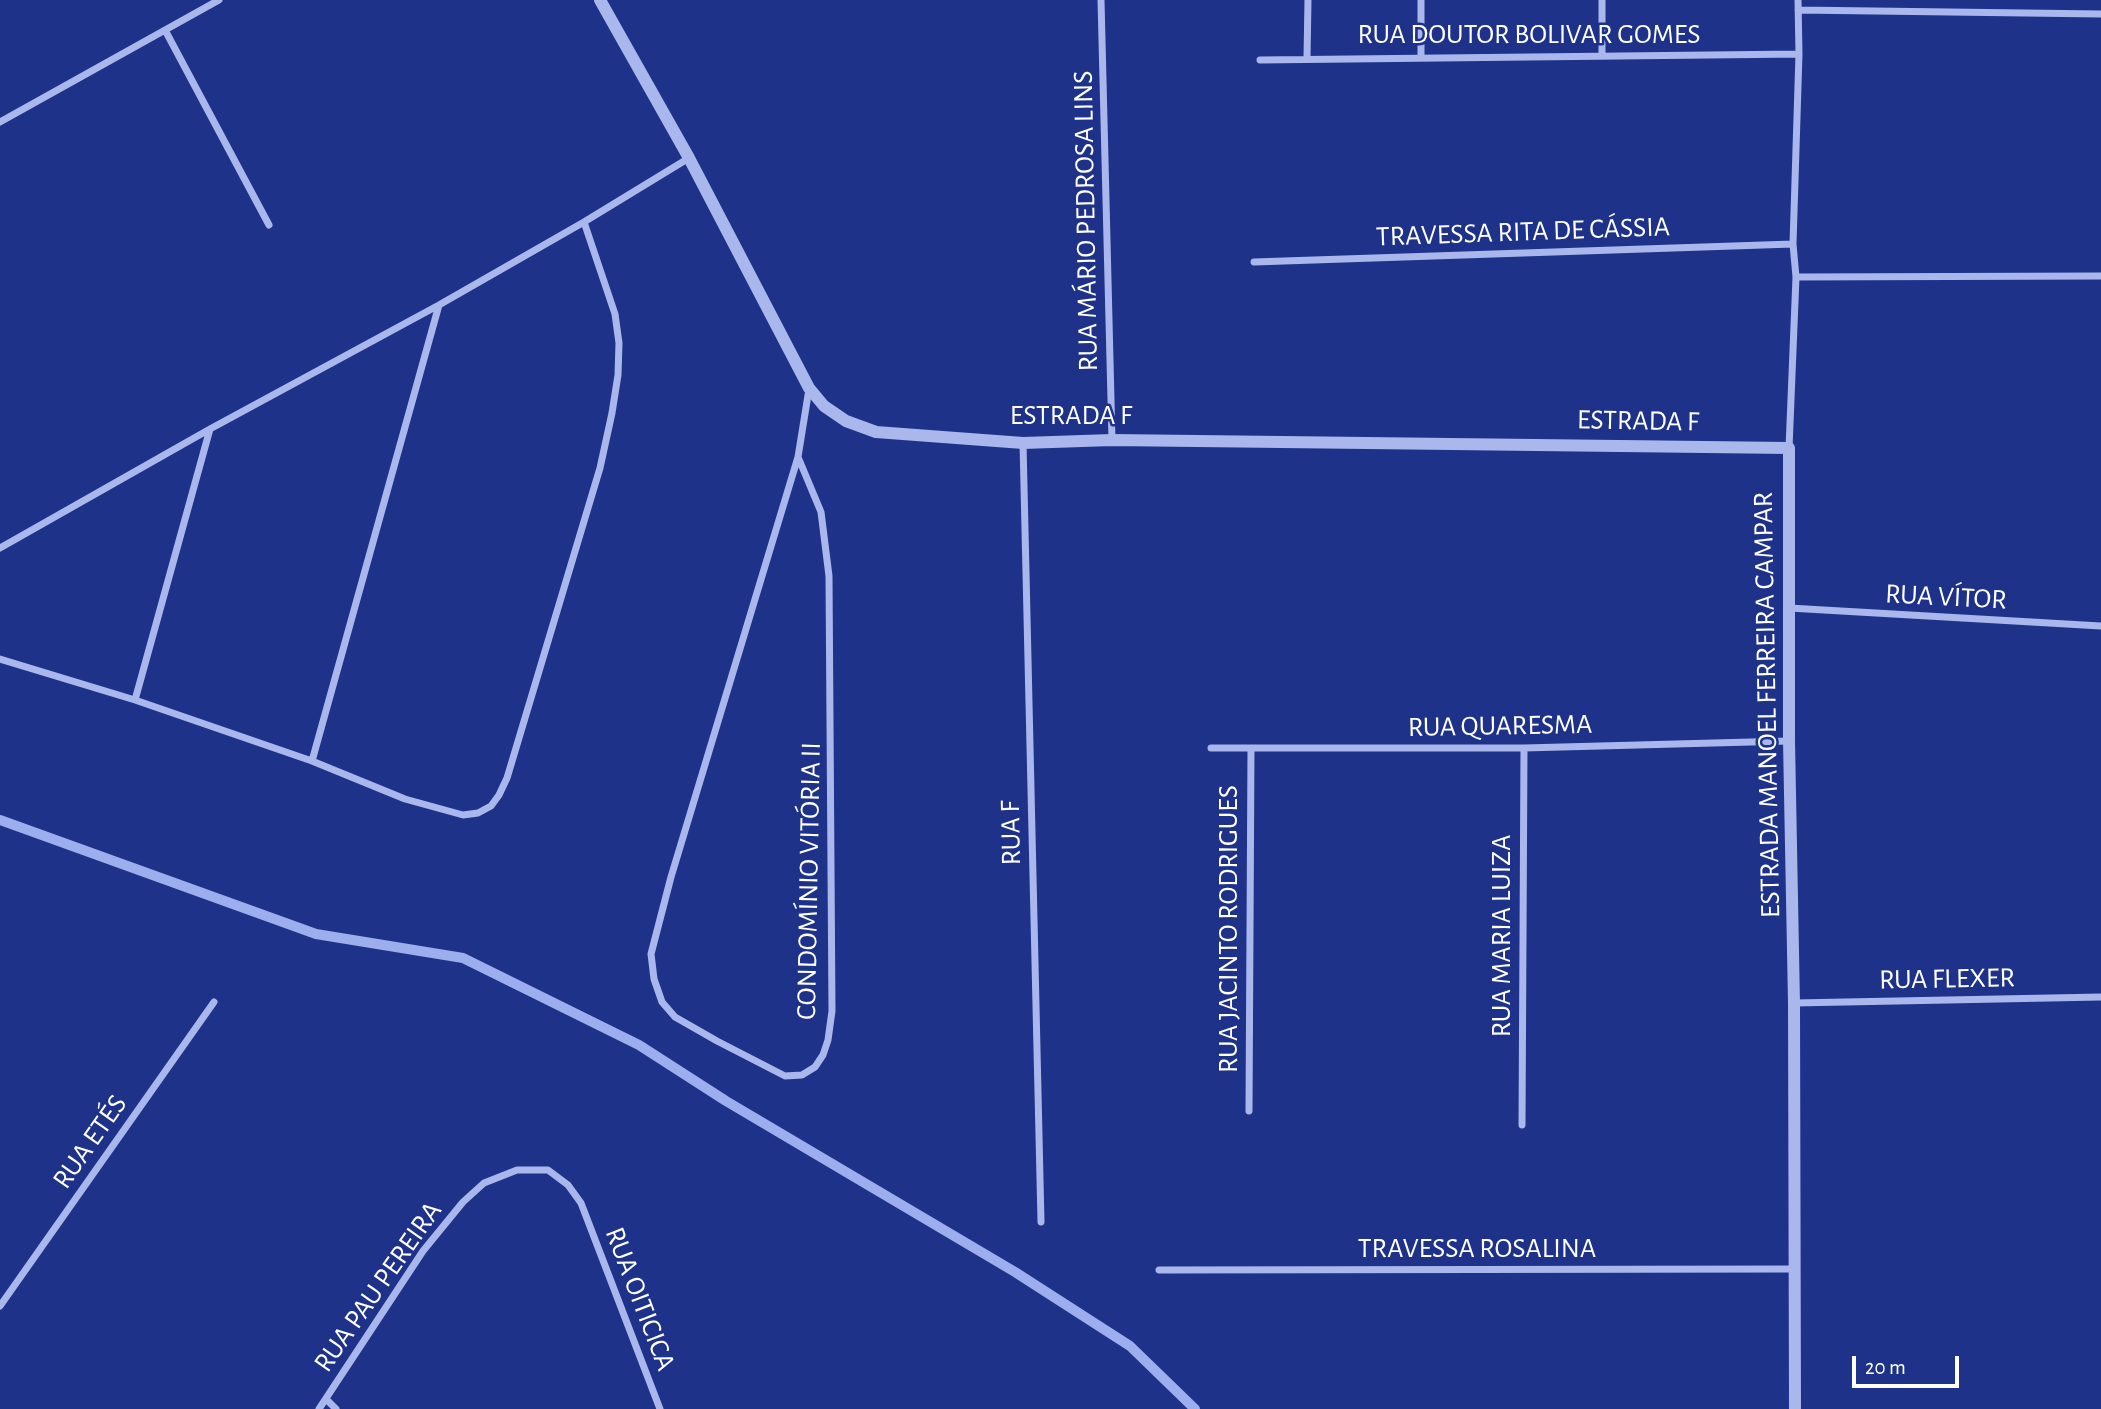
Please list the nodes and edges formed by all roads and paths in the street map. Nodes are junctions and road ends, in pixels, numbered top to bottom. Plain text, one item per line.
1 (219, 0) edge
2 (600, 0) edge
3 (1101, 0) edge
4 (1308, 0) edge
5 (1421, 0) edge
6 (1602, 0) edge
7 (1798, 0) edge
8 (1798, 10) junction
9 (2101, 14) edge
10 (165, 30) junction
11 (1799, 54) junction
12 (1602, 56) junction
13 (1421, 57) junction
14 (1307, 58) junction
15 (1261, 60) dead end
16 (0, 122) edge
17 (689, 158) junction
18 (584, 222) junction
19 (269, 225) dead end
20 (1793, 244) junction
21 (1254, 262) dead end
22 (2101, 276) edge
23 (1796, 277) junction
24 (439, 304) junction
25 (809, 388) junction
26 (210, 429) junction
27 (1112, 440) junction
28 (1023, 443) junction
29 (1789, 448) junction
30 (798, 457) junction
31 (0, 548) edge
32 (1789, 608) junction
33 (2101, 626) edge
34 (0, 659) edge
35 (135, 700) junction
36 (1789, 741) junction
37 (1211, 748) dead end
38 (1251, 748) junction
39 (1524, 748) junction
40 (312, 761) junction
41 (2101, 997) edge
42 (214, 1002) dead end
43 (1794, 1003) junction
44 (1249, 1111) dead end
45 (1522, 1125) dead end
46 (581, 1203) joint
47 (1041, 1222) dead end
48 (1795, 1269) junction
49 (1159, 1270) dead end
50 (0, 1306) edge
51 (326, 1399) junction
52 (319, 1409) edge
53 (337, 1409) edge
54 (660, 1409) edge
55 (1795, 1409) edge

1 - 10 street
2 - 17 street, ESTRADA F
3 - 27 street, RUA MÁRIO PEDROSA LINS
4 - 14 street
5 - 13 street
6 - 12 street
7 - 8 street, ESTRADA MANOEL FERREIRA CAMPAR
8 - 9 street
8 - 11 street, ESTRADA MANOEL FERREIRA CAMPAR
10 - 16 street
10 - 19 street
11 - 12 street, RUA DOUTOR BOLIVAR GOMES
11 - 20 street, ESTRADA MANOEL FERREIRA CAMPAR
12 - 13 street, RUA DOUTOR BOLIVAR GOMES
13 - 14 street, RUA DOUTOR BOLIVAR GOMES
14 - 15 street, RUA DOUTOR BOLIVAR GOMES
17 - 18 street
17 - 25 street, ESTRADA F
18 - 24 street
18 - 40 street
20 - 21 street, TRAVESSA RITA DE CÁSSIA
20 - 23 street, ESTRADA MANOEL FERREIRA CAMPAR
22 - 23 street
23 - 29 street, ESTRADA MANOEL FERREIRA CAMPAR
24 - 26 street
24 - 40 street
25 - 28 street, ESTRADA F
25 - 30 street, CONDOMÍNIO VITÓRIA II
26 - 31 street
26 - 35 street
27 - 28 street, ESTRADA F
27 - 29 street, ESTRADA F
28 - 47 street, RUA F
29 - 32 street, ESTRADA MANOEL FERREIRA CAMPAR
30 - 30 street, CONDOMÍNIO VITÓRIA II
32 - 33 street, RUA VÍTOR
32 - 36 street, ESTRADA MANOEL FERREIRA CAMPAR
34 - 35 street
35 - 40 street
36 - 39 street, RUA QUARESMA
36 - 43 street, ESTRADA MANOEL FERREIRA CAMPAR
37 - 38 street, RUA QUARESMA
38 - 39 street, RUA QUARESMA
38 - 44 street, RUA JACINTO RODRIGUES
39 - 45 street, RUA MARIA LUIZA
41 - 43 street, RUA FLEXER
42 - 50 street, RUA ETÉS
43 - 48 street, ESTRADA MANOEL FERREIRA CAMPAR
46 - 51 street, RUA PAU PEREIRA
46 - 54 street, RUA OITICICA
48 - 49 street, TRAVESSA ROSALINA
48 - 55 street, ESTRADA MANOEL FERREIRA CAMPAR
51 - 52 street, RUA PAU PEREIRA
51 - 53 street

